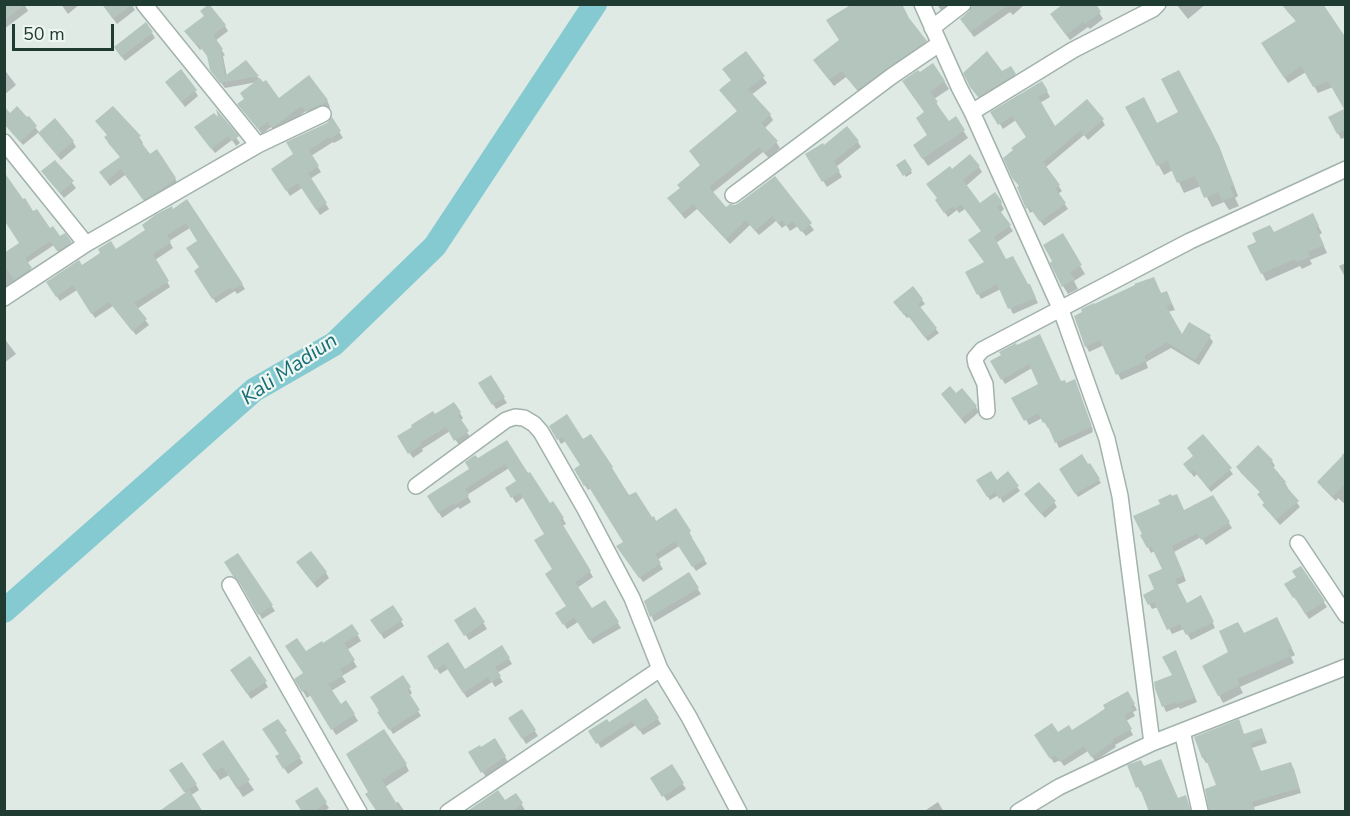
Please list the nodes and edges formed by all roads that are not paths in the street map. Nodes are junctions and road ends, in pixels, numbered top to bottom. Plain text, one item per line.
1 (144, 4) edge
2 (922, 4) edge
3 (963, 4) edge
4 (1158, 4) edge
5 (932, 28) junction
6 (939, 44) junction
7 (972, 112) junction
8 (323, 114) dead end
9 (4, 142) edge
10 (258, 146) junction
11 (1346, 169) edge
12 (733, 195) dead end
13 (86, 244) junction
14 (4, 298) edge
15 (1060, 310) junction
16 (987, 411) dead end
17 (416, 486) dead end
18 (1298, 543) dead end
19 (230, 585) dead end
20 (1346, 615) edge
21 (1346, 667) edge
22 (660, 669) junction
23 (1182, 731) junction
24 (1152, 743) junction
25 (1200, 811) edge
26 (359, 812) edge
27 (448, 812) edge
28 (739, 812) edge
29 (1018, 812) edge

1 - 10 street
2 - 5 street
3 - 5 street
4 - 7 street
5 - 6 street
6 - 7 street
6 - 12 street
7 - 15 street
8 - 10 street
9 - 13 street
10 - 13 street
11 - 15 street
13 - 14 street
15 - 16 street
15 - 24 street
17 - 22 street
18 - 20 street
19 - 26 street
21 - 23 street
22 - 27 street
22 - 28 street
23 - 24 street
23 - 25 street
24 - 29 street

